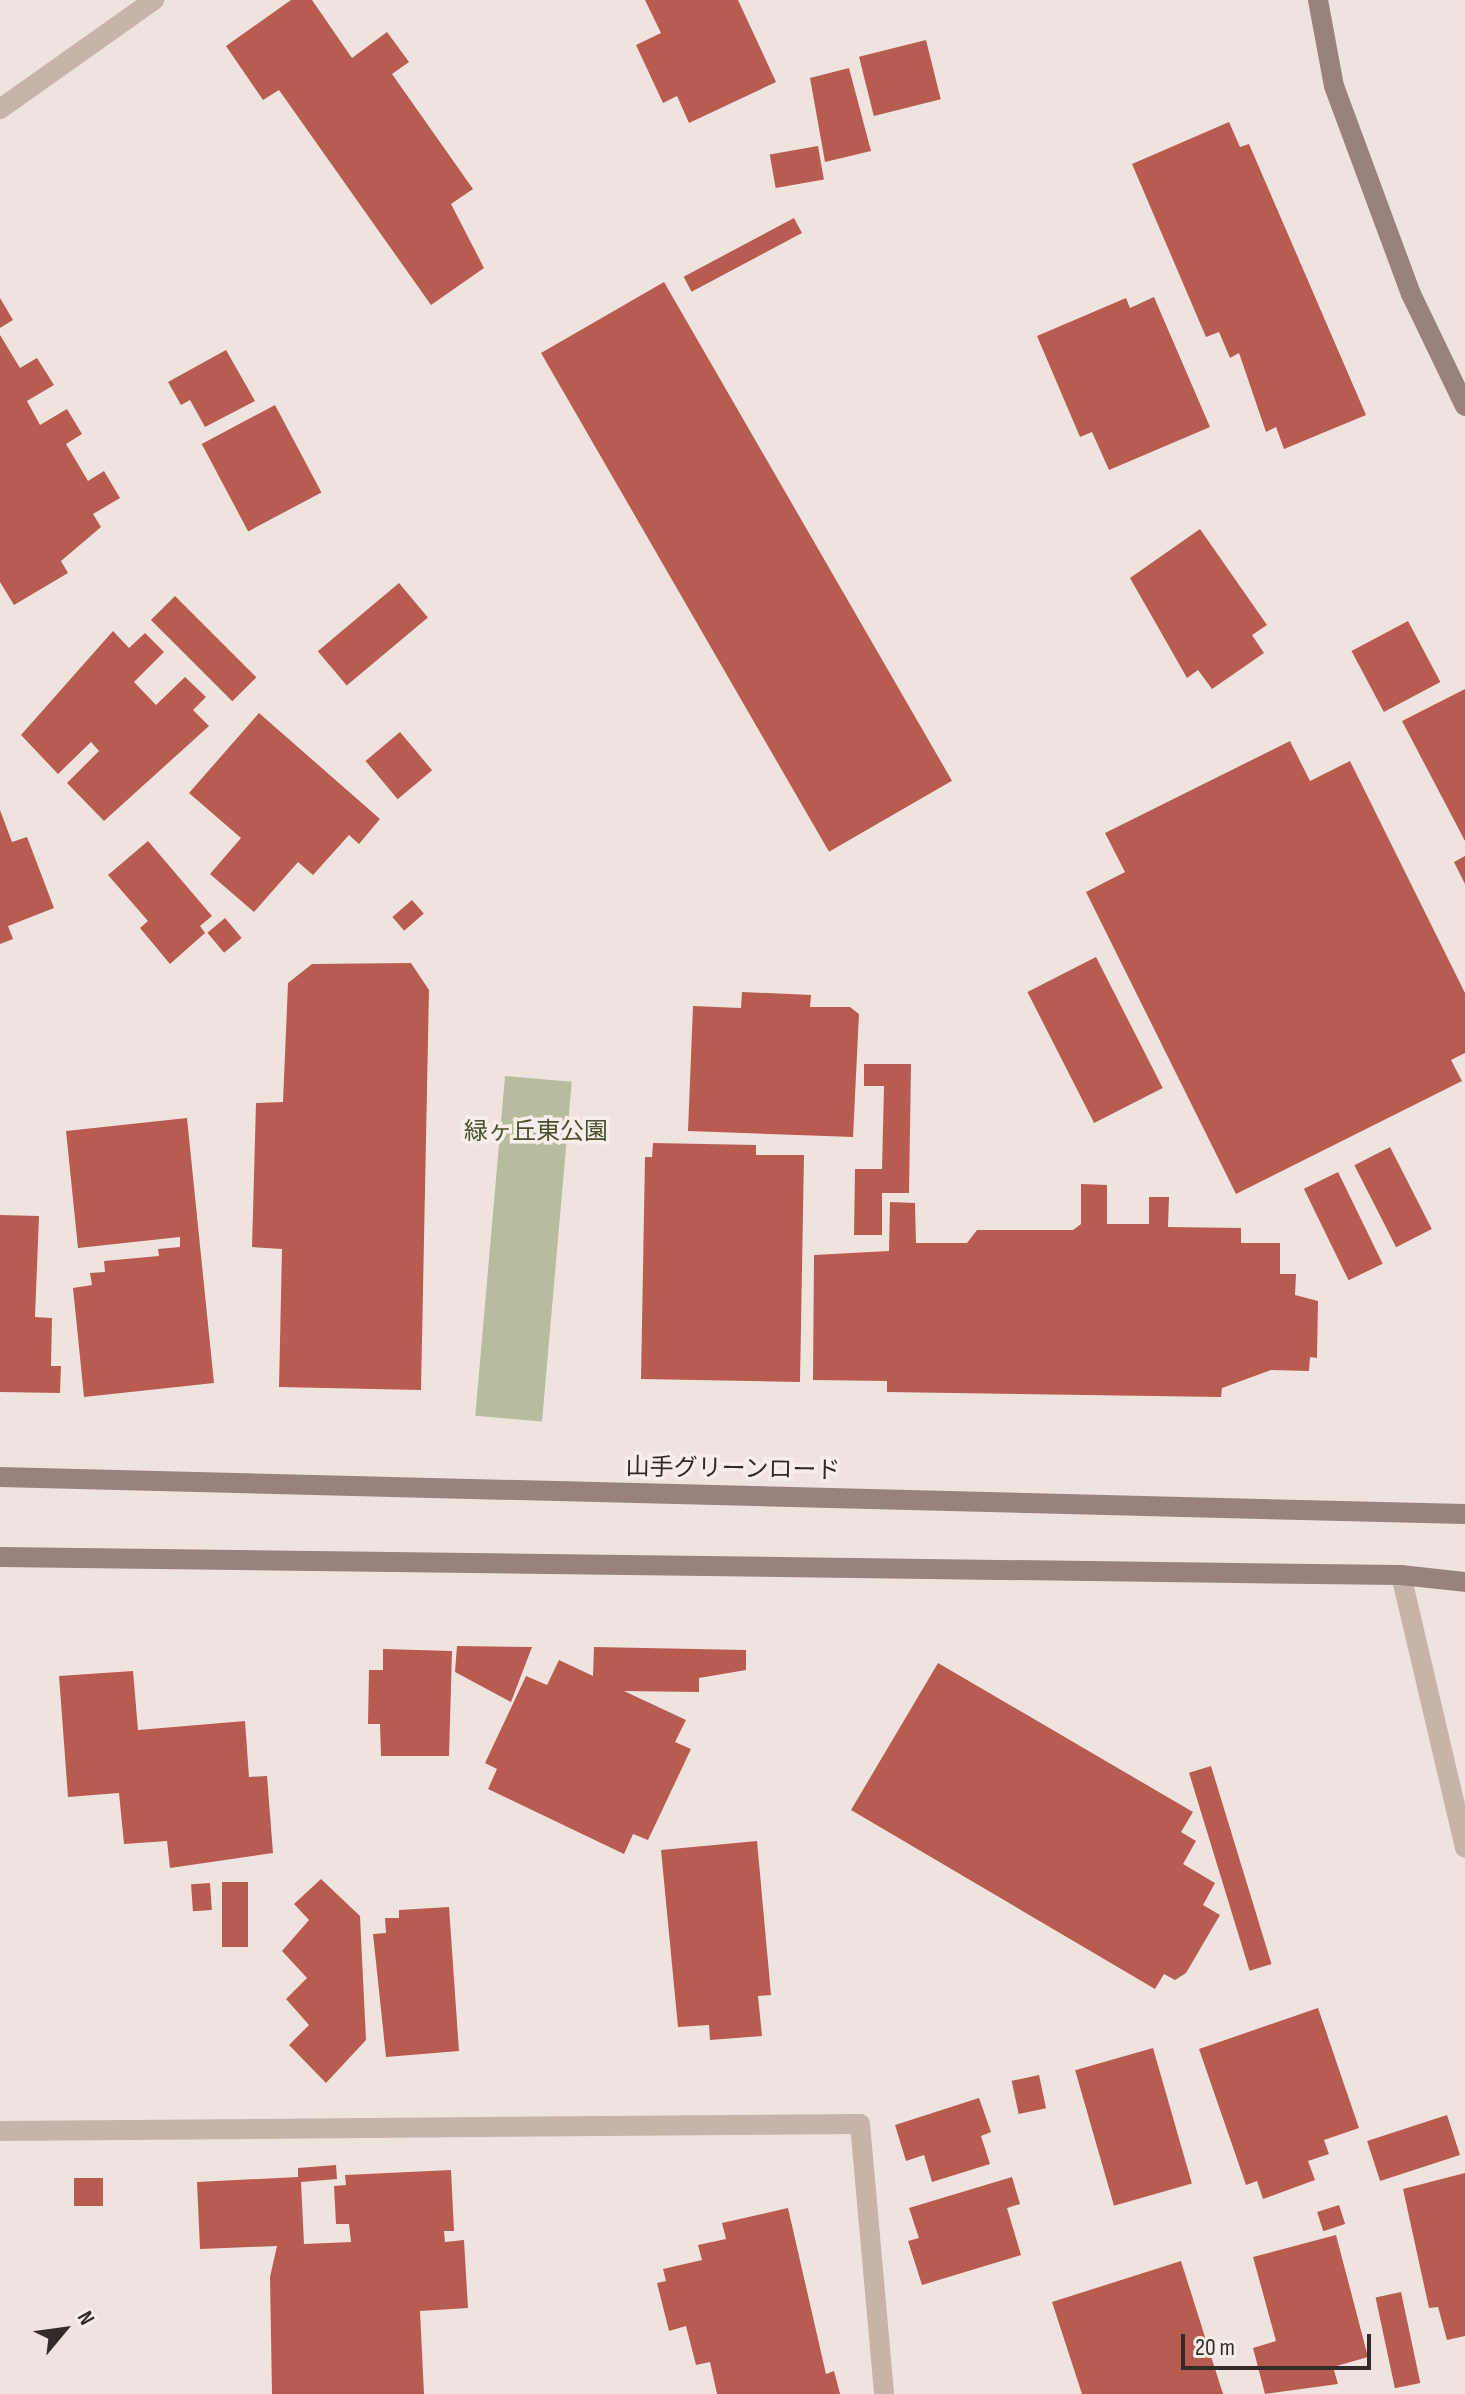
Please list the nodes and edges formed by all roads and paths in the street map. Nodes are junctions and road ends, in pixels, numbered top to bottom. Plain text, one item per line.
1 (154, 0) edge
2 (1318, 0) edge
3 (0, 109) edge
4 (1465, 406) edge
5 (0, 1477) edge
6 (1465, 1514) edge
7 (0, 1557) edge
8 (1401, 1575) junction
9 (1465, 1582) edge
10 (1465, 1848) edge
11 (0, 2131) edge
12 (884, 2394) edge

1 - 3 street
2 - 4 street
5 - 6 street, 山手グリーンロード
7 - 8 street
8 - 9 street
8 - 10 street
11 - 12 street

